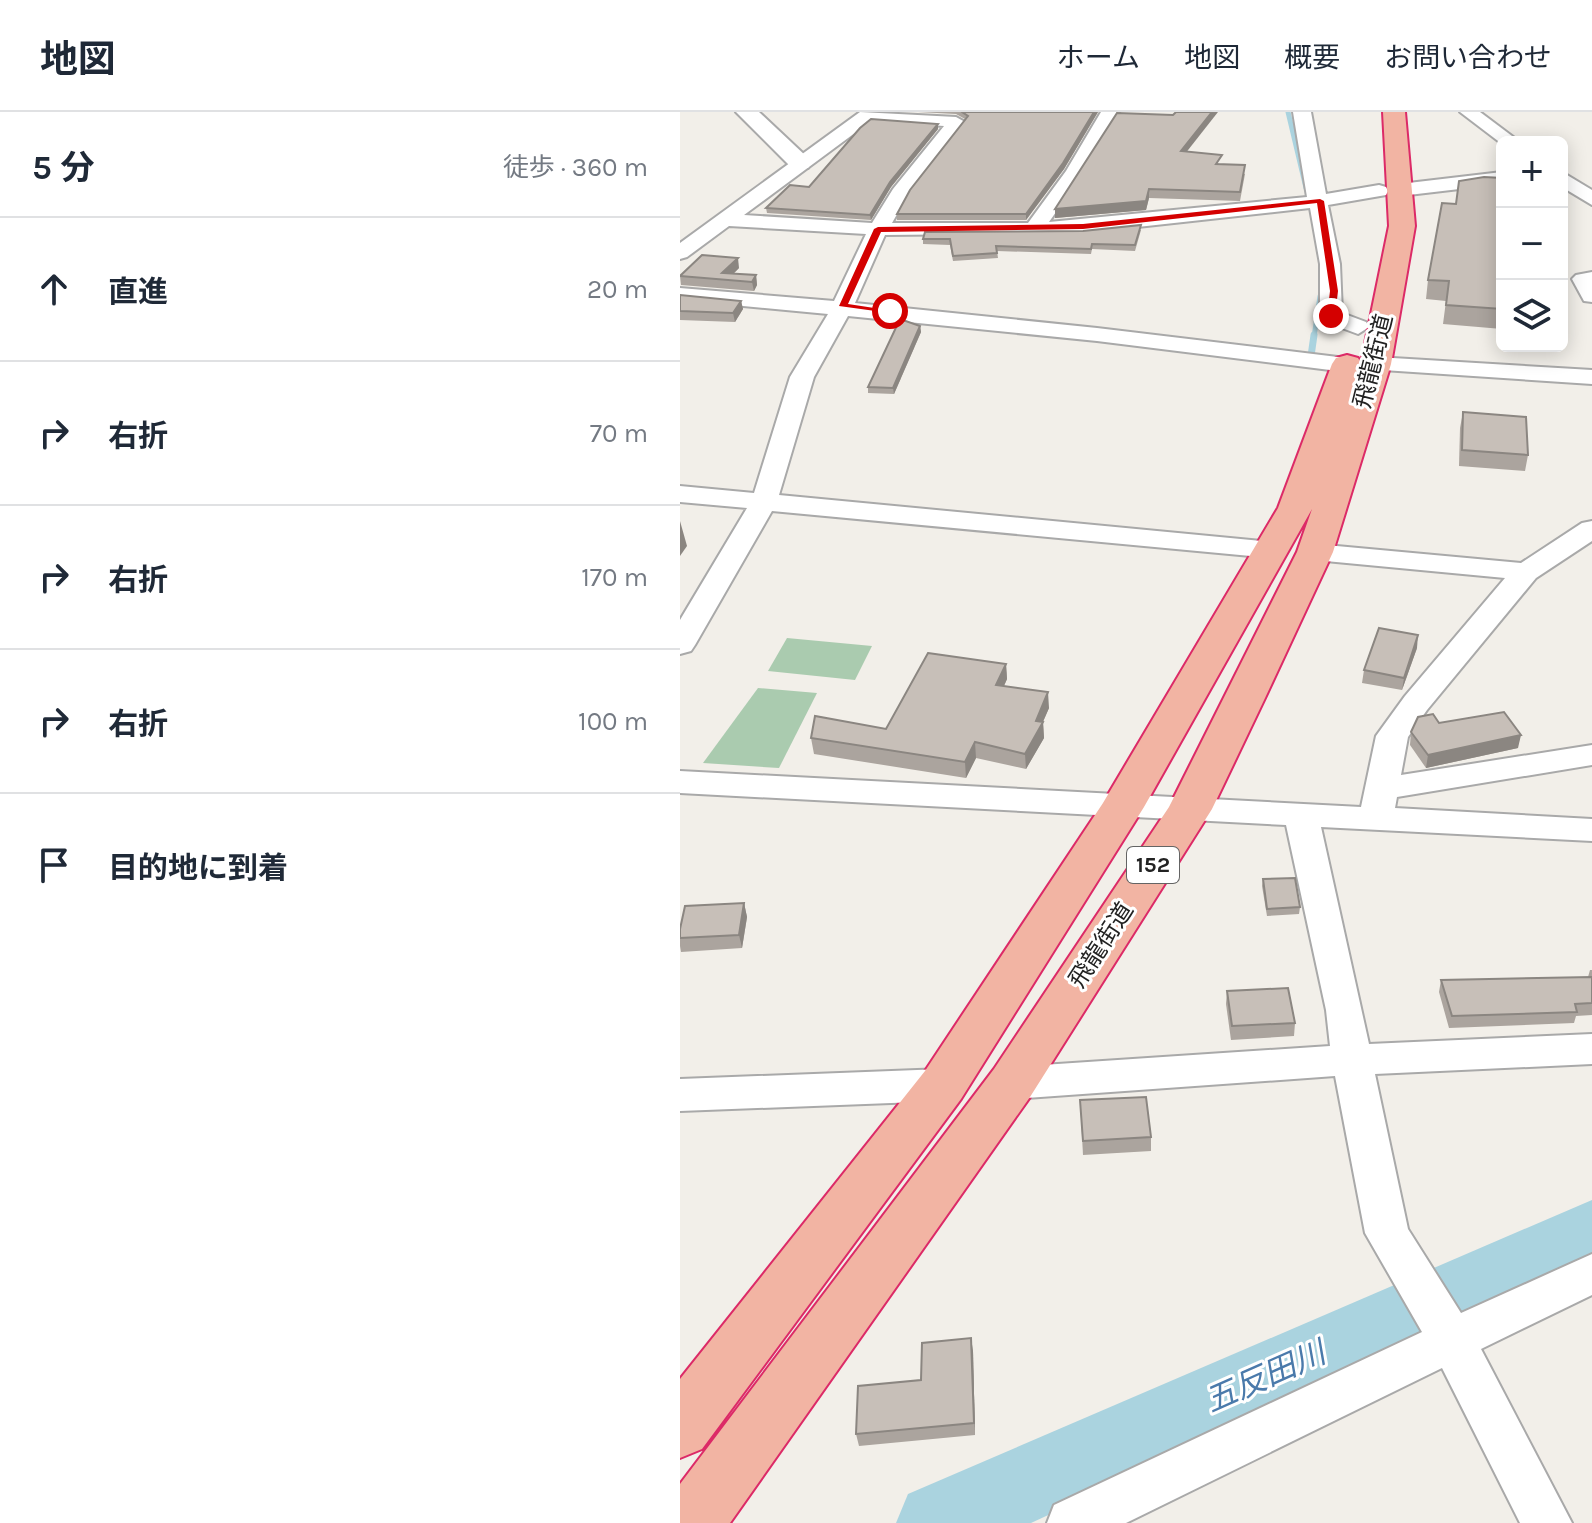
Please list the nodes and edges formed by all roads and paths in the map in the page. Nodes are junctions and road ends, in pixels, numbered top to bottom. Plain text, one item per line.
1 (747, 112) edge
2 (1110, 112) edge
3 (1302, 112) edge
4 (1374, 112) edge
5 (1394, 112) edge
6 (1469, 112) edge
7 (870, 114) edge
8 (1503, 136) edge
9 (800, 163) junction
10 (1568, 174) edge
11 (1496, 179) edge
12 (1390, 190) junction
13 (1592, 199) edge
14 (1320, 201) junction
15 (724, 220) junction
16 (878, 229) junction
17 (1034, 229) junction
18 (680, 253) edge
19 (1592, 278) edge
20 (680, 294) edge
21 (1592, 296) edge
22 (843, 306) junction
23 (1360, 352) junction
24 (1592, 377) edge
25 (680, 494) edge
26 (764, 502) junction
27 (1592, 529) edge
28 (1294, 551) junction
29 (1526, 572) junction
30 (680, 645) edge
31 (1592, 755) edge
32 (680, 782) edge
33 (1379, 804) junction
34 (1122, 807) junction
35 (1190, 809) junction
36 (1301, 815) junction
37 (1592, 830) edge
38 (1592, 1049) edge
39 (1352, 1060) junction
40 (1012, 1083) junction
41 (943, 1085) junction
42 (680, 1095) edge
43 (1592, 1273) edge
44 (1448, 1334) junction
45 (680, 1428) edge
46 (691, 1523) edge
47 (1072, 1523) edge
48 (1547, 1523) edge

1 - 9 street
2 - 17 street
3 - 14 street
4 - 12 highway, 飛龍街道 / 152
5 - 12 highway, 飛龍街道 / 152
6 - 8 street
7 - 9 street
7 - 16 street
9 - 15 street
10 - 13 street
11 - 12 street
12 - 14 street
12 - 23 highway, 飛龍街道 / 152
14 - 17 street
14 - 23 street
15 - 16 street
15 - 18 street
16 - 17 street
16 - 22 street
19 - 21 street
20 - 22 street
22 - 23 street
22 - 26 street
23 - 24 street
23 - 28 highway, 飛龍街道 / 152
25 - 26 street
26 - 28 street
26 - 30 street
27 - 29 street
28 - 29 street
28 - 34 highway, 飛龍街道 / 152
28 - 35 highway, 飛龍街道 / 152
29 - 33 street
31 - 33 street
32 - 34 street
33 - 36 street
33 - 37 street
34 - 35 street
34 - 41 highway, 飛龍街道 / 152
35 - 36 street
35 - 40 highway, 飛龍街道 / 152
36 - 39 street
38 - 39 street
39 - 40 street
39 - 44 street
40 - 46 highway, 飛龍街道 / 152
41 - 42 street
41 - 45 highway, 飛龍街道 / 152
43 - 44 street
44 - 47 street
44 - 48 street

